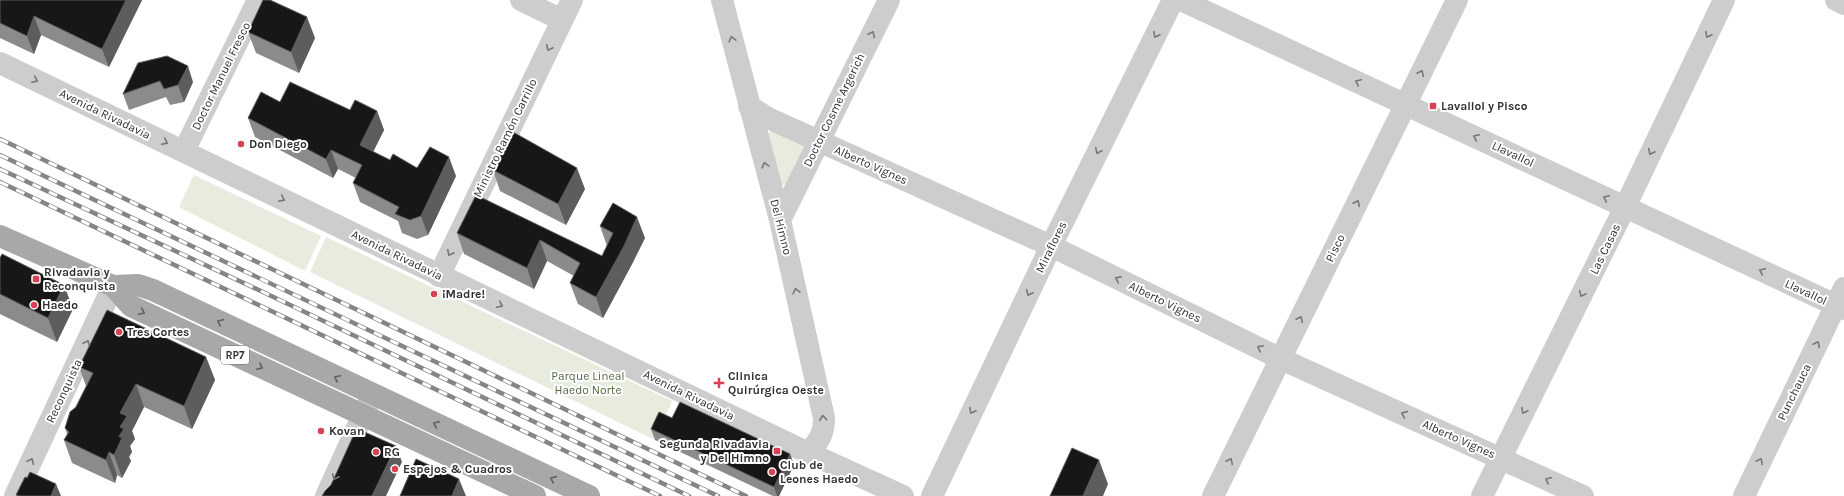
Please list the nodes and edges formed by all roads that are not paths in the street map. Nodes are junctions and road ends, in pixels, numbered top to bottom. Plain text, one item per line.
1 (258, 0) edge
2 (521, 0) edge
3 (572, 0) edge
4 (722, 0) edge
5 (889, 0) edge
6 (1173, 0) edge
7 (1181, 0) edge
8 (1457, 0) edge
9 (1724, 0) edge
10 (1836, 0) edge
11 (1844, 4) edge
12 (562, 20) junction
13 (0, 63) edge
14 (1406, 104) junction
15 (749, 106) junction
16 (818, 142) junction
17 (184, 151) junction
18 (1625, 207) junction
19 (780, 220) junction
20 (0, 236) edge
21 (1051, 246) junction
22 (439, 276) junction
23 (113, 286) junction
24 (1841, 301) edge
25 (1281, 359) junction
26 (372, 395) junction
27 (364, 416) junction
28 (809, 452) junction
29 (1501, 458) junction
30 (15, 496) edge
31 (326, 496) edge
32 (535, 496) edge
33 (589, 496) edge
34 (903, 496) edge
35 (932, 496) edge
36 (1213, 496) edge
37 (1482, 496) edge
38 (1583, 496) edge
39 (1744, 496) edge

1 - 17 street, Doctor Manuel Fresco
2 - 12 street
3 - 12 street, Ministro Ramón Carrillo
15 -> 4 street, Del Himno
16 -> 5 street, Doctor Cosme Argerich
6 -> 21 street, Miraflores
14 -> 7 street, Llavallol
14 -> 8 street, Pisco
9 -> 18 street, Las Casas
10 - 11 street
12 -> 22 street, Ministro Ramón Carrillo
13 -> 17 street, Avenida Rivadavia
18 -> 14 street, Llavallol
25 -> 14 street, Pisco
15 - 16 street, Alberto Vignes
19 -> 15 street, Del Himno
16 - 19 street, Doctor Cosme Argerich
16 - 21 street, Alberto Vignes
17 -> 22 street, Avenida Rivadavia
24 -> 18 street, Llavallol
18 -> 29 street, Las Casas
28 -> 19 street, Del Himno
20 - 23 main road, RP7
25 -> 21 street, Alberto Vignes
21 -> 35 street, Miraflores
22 -> 28 street, Avenida Rivadavia
26 -> 23 main road, RP7
23 -> 27 main road, RP7
30 -> 23 street, Reconquista
39 -> 24 street, Punchauca
29 -> 25 street, Alberto Vignes
36 -> 25 street, Pisco
26 - 27 street
33 -> 26 main road, RP7
27 -> 31 street
27 - 32 main road, RP7
28 - 34 street, Avenida Rivadavia
29 - 37 street, Las Casas
38 -> 29 street, Alberto Vignes

